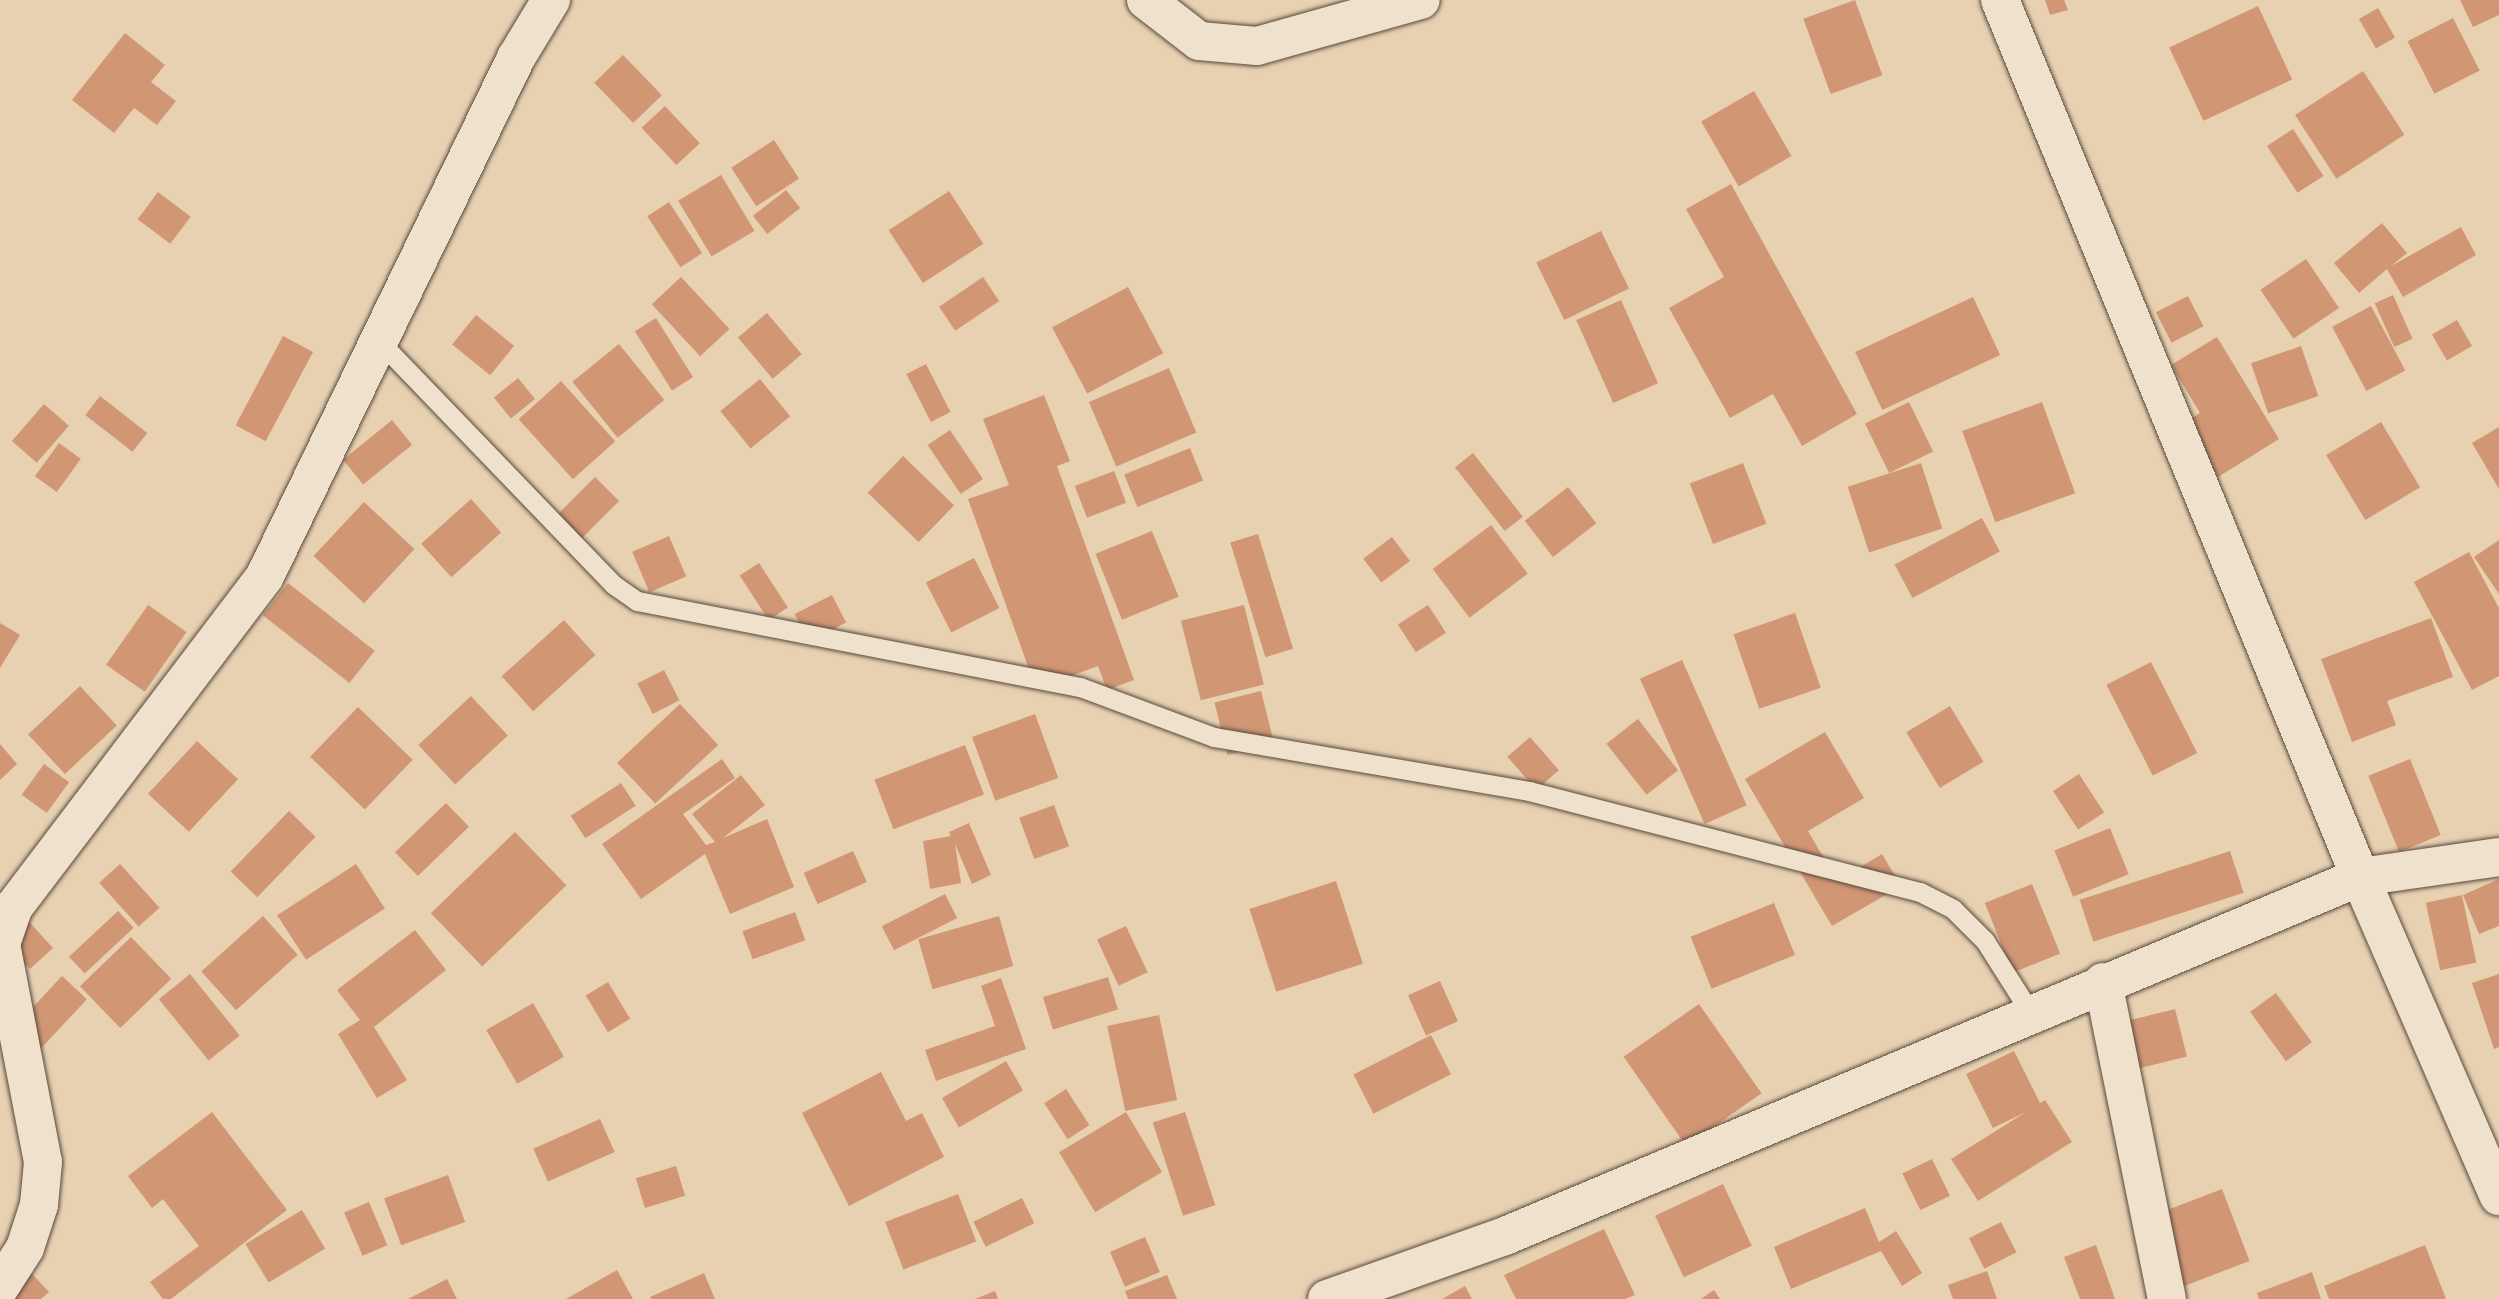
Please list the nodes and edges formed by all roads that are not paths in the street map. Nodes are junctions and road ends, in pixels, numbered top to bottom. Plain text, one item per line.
1 (551, 0) edge
2 (1146, 0) edge
3 (1421, 0) edge
4 (2000, 0) edge
5 (379, 341) junction
6 (2499, 857) edge
7 (2360, 877) junction
8 (2103, 982) junction
9 (2032, 1015) junction
10 (2499, 1196) edge
11 (0, 1287) edge
12 (1327, 1299) edge
13 (2167, 1299) edge

1 - 5 street
2 - 3 street
4 - 7 street
5 - 9 lane
5 - 11 street
6 - 7 street
7 - 8 street
7 - 10 street
8 - 9 street
8 - 13 street
9 - 12 street

